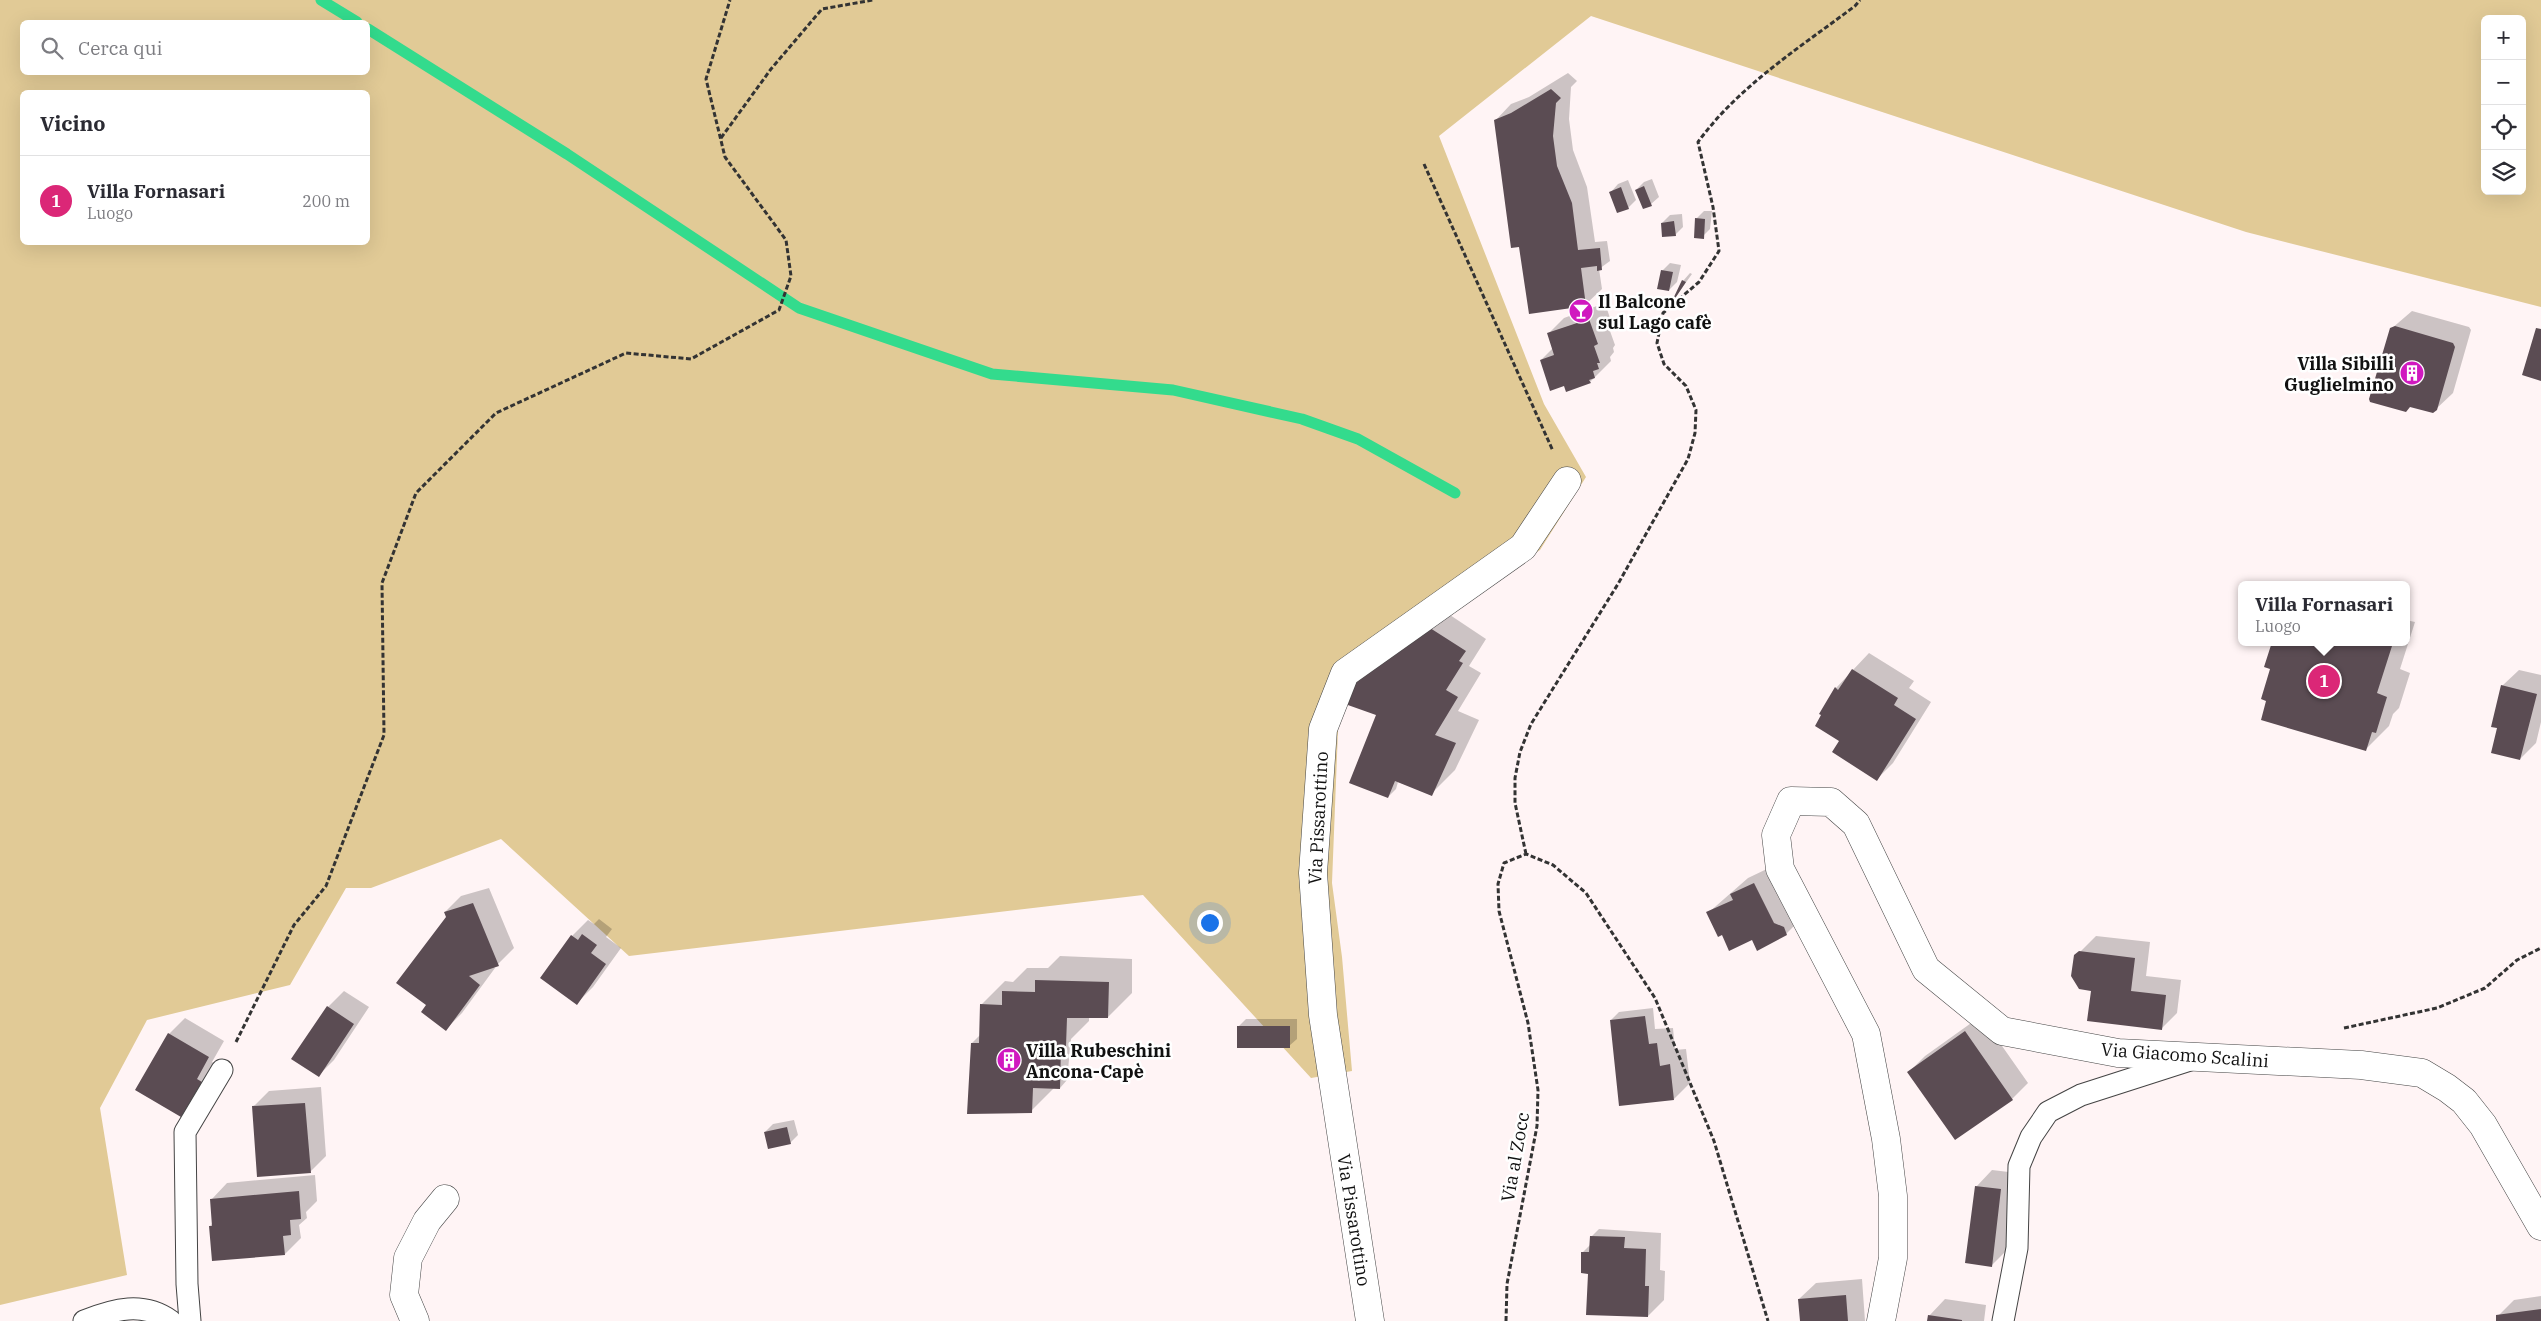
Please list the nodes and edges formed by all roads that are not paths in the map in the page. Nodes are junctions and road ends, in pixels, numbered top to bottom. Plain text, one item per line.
1 (1567, 481) road end
2 (2198, 1057) junction
3 (222, 1070) road end
4 (445, 1199) dead end
5 (2541, 1226) edge
6 (84, 1321) edge
7 (171, 1321) edge
8 (190, 1321) edge
9 (415, 1321) edge
10 (1370, 1321) edge
11 (1881, 1321) edge
12 (2003, 1321) edge

1 - 10 street, Via Pissarottino
2 - 5 street, Via Giacomo Scalini
2 - 11 street, Via Giacomo Scalini
2 - 12 lane
3 - 8 lane
4 - 9 street
6 - 7 lane

